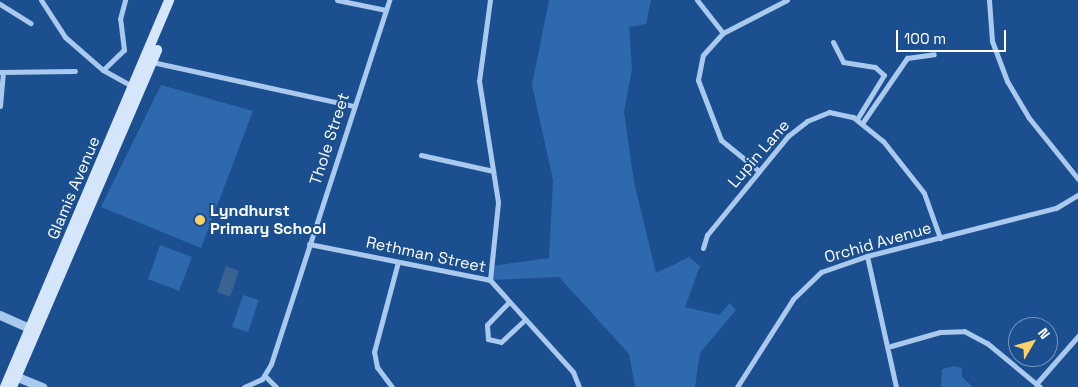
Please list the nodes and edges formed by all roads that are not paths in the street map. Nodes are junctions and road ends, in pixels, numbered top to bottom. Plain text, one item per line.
1 (41, 0) edge
2 (125, 0) edge
3 (170, 0) edge
4 (337, 0) edge
5 (389, 0) edge
6 (490, 0) edge
7 (697, 0) edge
8 (787, 0) edge
9 (989, 0) edge
10 (0, 4) edge
11 (386, 10) junction
12 (30, 24) dead end
13 (724, 33) junction
14 (834, 42) dead end
15 (934, 54) dead end
16 (149, 62) junction
17 (103, 70) junction
18 (75, 71) dead end
19 (2, 72) edge
20 (138, 88) junction
21 (0, 106) edge
22 (354, 106) junction
23 (860, 121) junction
24 (421, 155) dead end
25 (493, 171) junction
26 (759, 171) junction
27 (1078, 179) edge
28 (1078, 195) edge
29 (940, 238) junction
30 (309, 244) junction
31 (703, 248) dead end
32 (867, 256) junction
33 (398, 262) junction
34 (490, 280) junction
35 (508, 303) junction
36 (0, 315) edge
37 (524, 320) junction
38 (32, 330) junction
39 (1078, 336) edge
40 (891, 346) junction
41 (14, 375) junction
42 (265, 376) junction
43 (1038, 386) edge
44 (5, 387) edge
45 (12, 387) edge
46 (42, 387) edge
47 (244, 387) edge
48 (276, 387) edge
49 (392, 387) edge
50 (579, 387) edge
51 (737, 387) edge
52 (896, 387) edge

1 - 17 street
2 - 17 street
3 - 16 main road, Glamis Avenue
4 - 11 street
5 - 11 street, Thole Street
6 - 25 street
7 - 13 street
8 - 13 street
9 - 27 street
10 - 12 street
11 - 22 street, Thole Street
13 - 26 street
14 - 23 street
15 - 23 street
16 - 20 main road, Glamis Avenue
16 - 22 street
17 - 20 street
18 - 19 street
19 - 21 street
20 - 38 main road, Glamis Avenue
22 - 30 street, Thole Street
23 - 26 street, Lupin Lane
23 - 29 street
24 - 25 street
25 - 34 street
26 - 31 street, Lupin Lane
28 - 29 street, Orchid Avenue
29 - 32 street, Orchid Avenue
30 - 33 street, Rethman Street
30 - 42 street, Thole Street
32 - 40 street
32 - 51 street, Orchid Avenue
33 - 34 street, Rethman Street
33 - 49 street
34 - 35 street, Rethman Street
35 - 37 street, Rethman Street
35 - 37 street
36 - 38 street
37 - 50 street, Rethman Street
38 - 41 main road, Glamis Avenue
39 - 43 street
40 - 43 street
40 - 52 street
41 - 44 main road, Glamis Avenue
41 - 45 main road, Glamis Avenue
41 - 46 street
42 - 47 street
42 - 48 street

